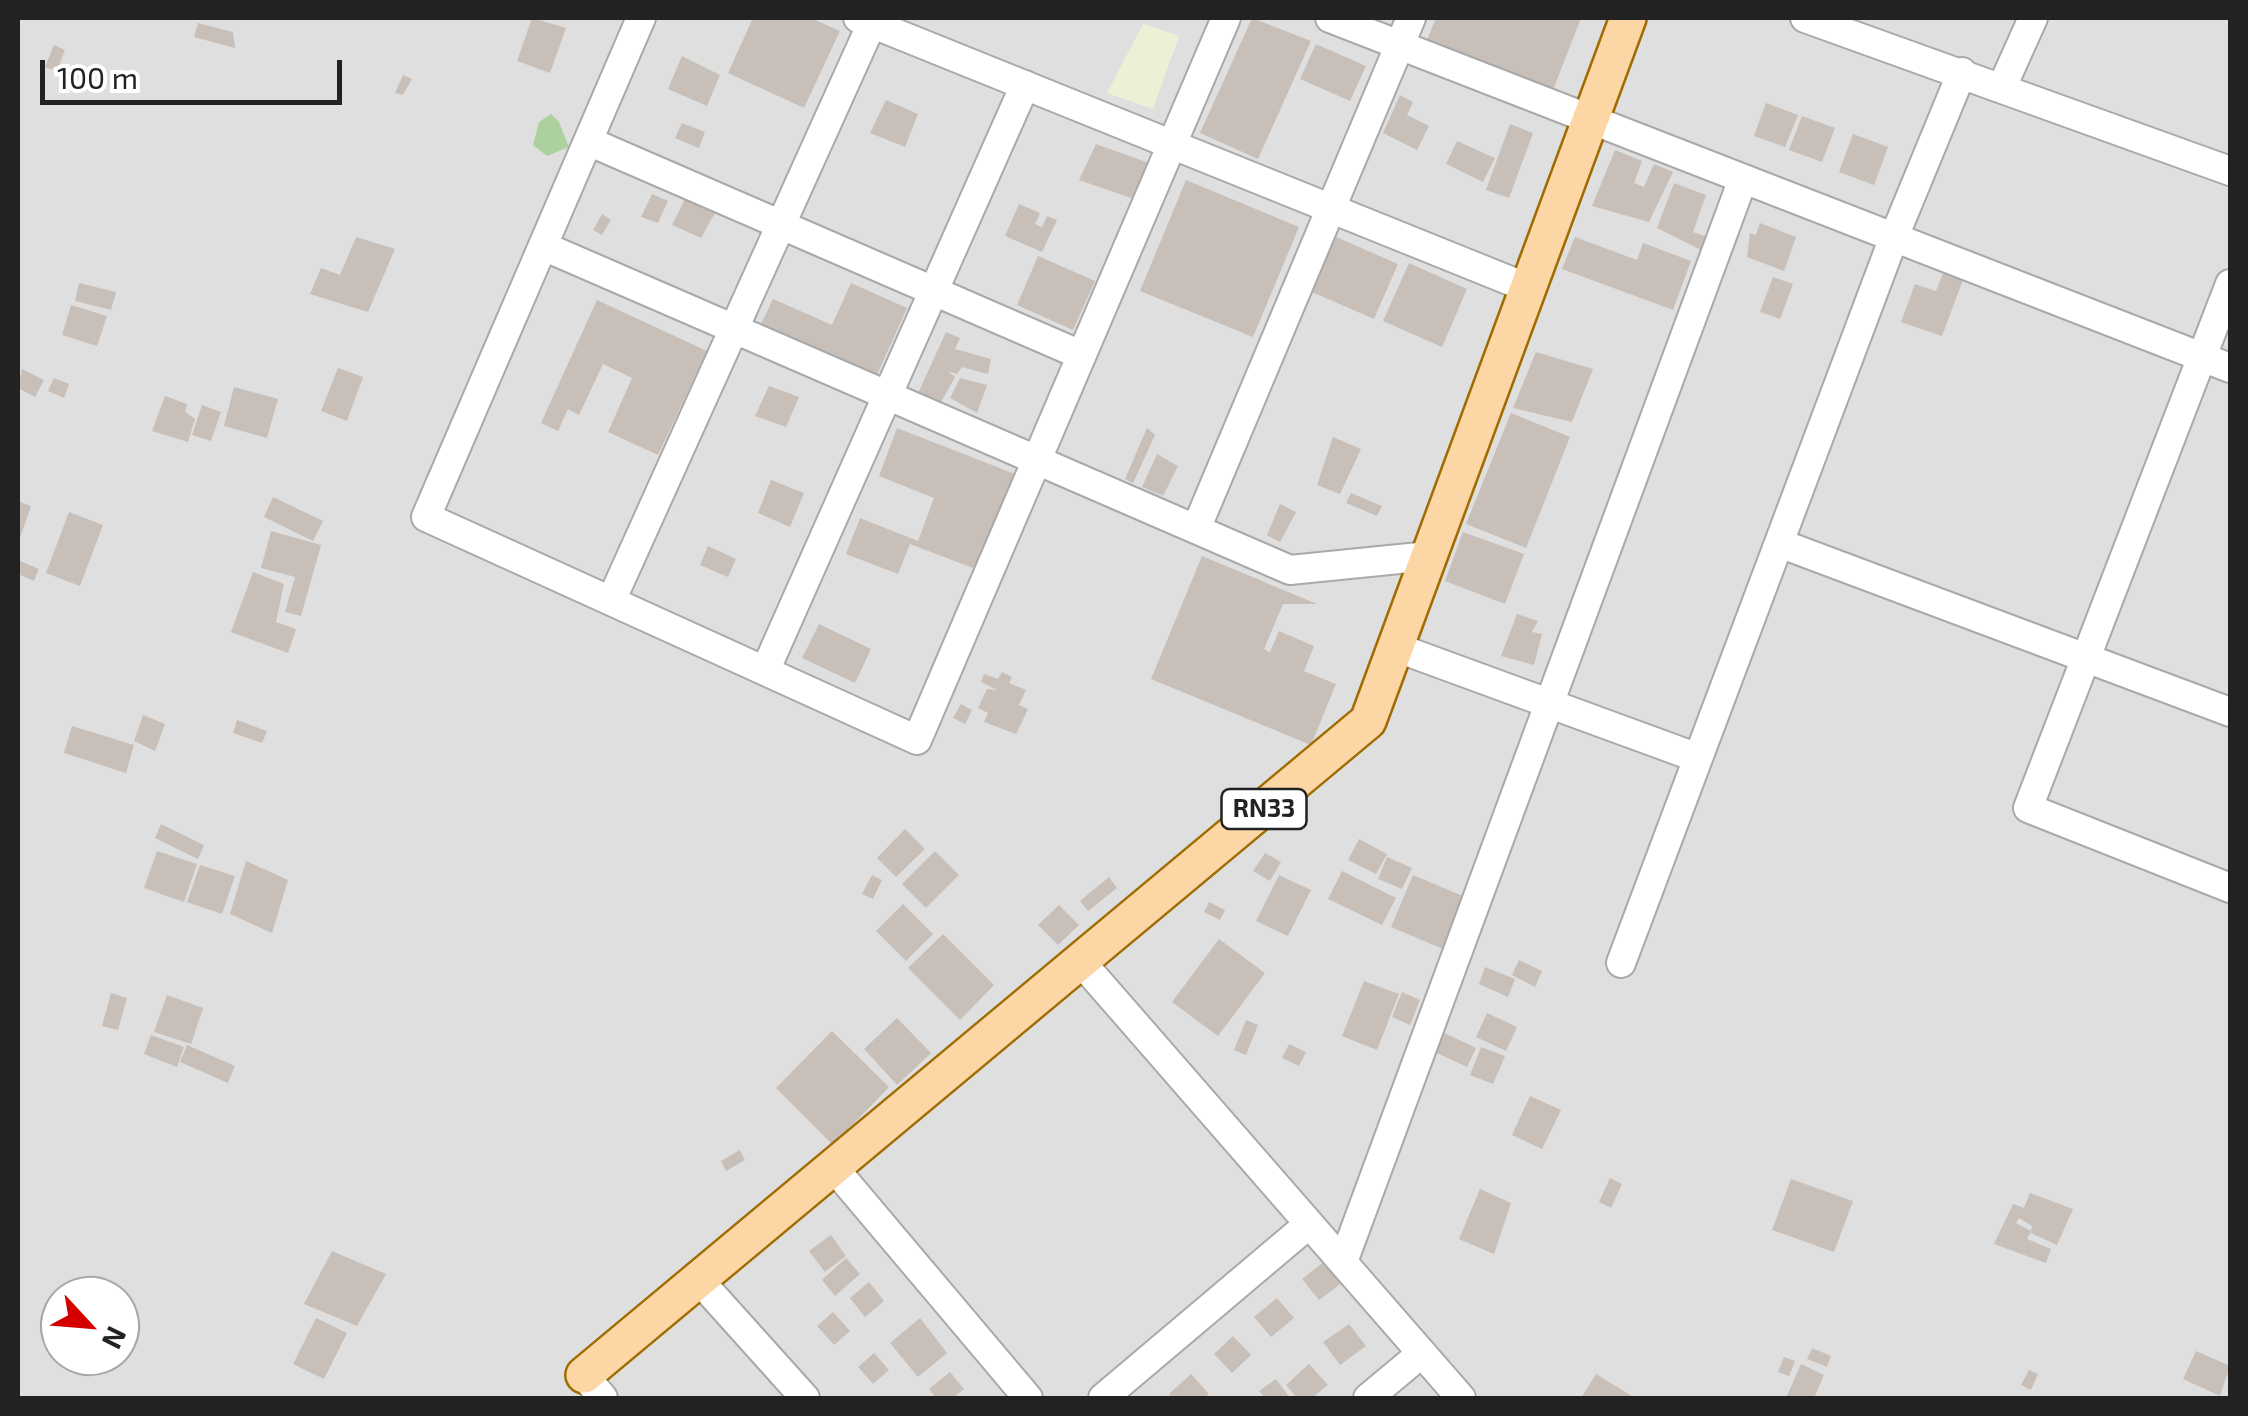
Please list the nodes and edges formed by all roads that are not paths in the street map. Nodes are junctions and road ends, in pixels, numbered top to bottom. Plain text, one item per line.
1 (641, 18) edge
2 (1226, 18) edge
3 (1330, 18) edge
4 (1411, 18) edge
5 (1628, 18) edge
6 (1805, 18) edge
7 (2033, 18) edge
8 (865, 20) edge
9 (1400, 44) junction
10 (1962, 72) junction
11 (1025, 85) junction
12 (2002, 86) junction
13 (1590, 119) junction
14 (588, 140) junction
15 (1172, 144) junction
16 (2230, 171) edge
17 (1743, 178) junction
18 (1331, 208) junction
19 (781, 225) junction
20 (1894, 237) junction
21 (543, 246) junction
22 (2230, 284) edge
23 (1528, 288) junction
24 (934, 291) junction
25 (734, 329) junction
26 (1081, 356) junction
27 (2202, 358) junction
28 (2230, 368) edge
29 (888, 396) junction
30 (1036, 460) junction
31 (1196, 529) junction
32 (1779, 543) junction
33 (1428, 556) junction
34 (611, 602) junction
35 (1395, 647) junction
36 (2086, 658) junction
37 (765, 671) junction
38 (1550, 704) junction
39 (2230, 712) edge
40 (1698, 758) junction
41 (2230, 888) edge
42 (1082, 963) junction
43 (1621, 963) dead end
44 (834, 1168) junction
45 (1309, 1224) junction
46 (1344, 1262) junction
47 (699, 1280) junction
48 (1422, 1353) junction
49 (594, 1387) edge
50 (805, 1398) edge
51 (1028, 1398) edge
52 (1103, 1398) edge
53 (1368, 1398) edge
54 (1462, 1398) edge

1 - 14 street
2 - 15 street
3 - 9 street
4 - 9 street
5 - 13 main road, RN33
6 - 10 street
7 - 12 street
8 - 11 street
8 - 19 street
9 - 13 street
9 - 18 street
10 - 12 street
10 - 20 street
11 - 15 street
11 - 24 street
12 - 16 street
13 - 17 street
13 - 23 main road, RN33
14 - 19 street
14 - 21 street
15 - 18 street
15 - 26 street
17 - 20 street
17 - 38 street
18 - 23 street
18 - 31 street
19 - 24 street
19 - 25 street
20 - 27 street
20 - 32 street
21 - 25 street
21 - 34 street
22 - 27 street
23 - 33 main road, RN33
24 - 26 street
24 - 29 street
25 - 29 street
25 - 34 street
26 - 30 street
27 - 28 street
27 - 36 street
29 - 30 street
29 - 37 street
30 - 31 street
30 - 37 street
31 - 33 street
32 - 36 street
32 - 40 street
33 - 35 main road, RN33
34 - 37 street
35 - 38 street
35 - 42 main road, RN33
36 - 39 street
36 - 41 street
38 - 40 street
38 - 46 street
40 - 43 street
42 - 44 main road, RN33
42 - 45 street
44 - 47 main road, RN33
44 - 51 street
45 - 46 street
45 - 52 street
46 - 48 street
47 - 49 main road, RN33
47 - 50 street
48 - 53 street
48 - 54 street

